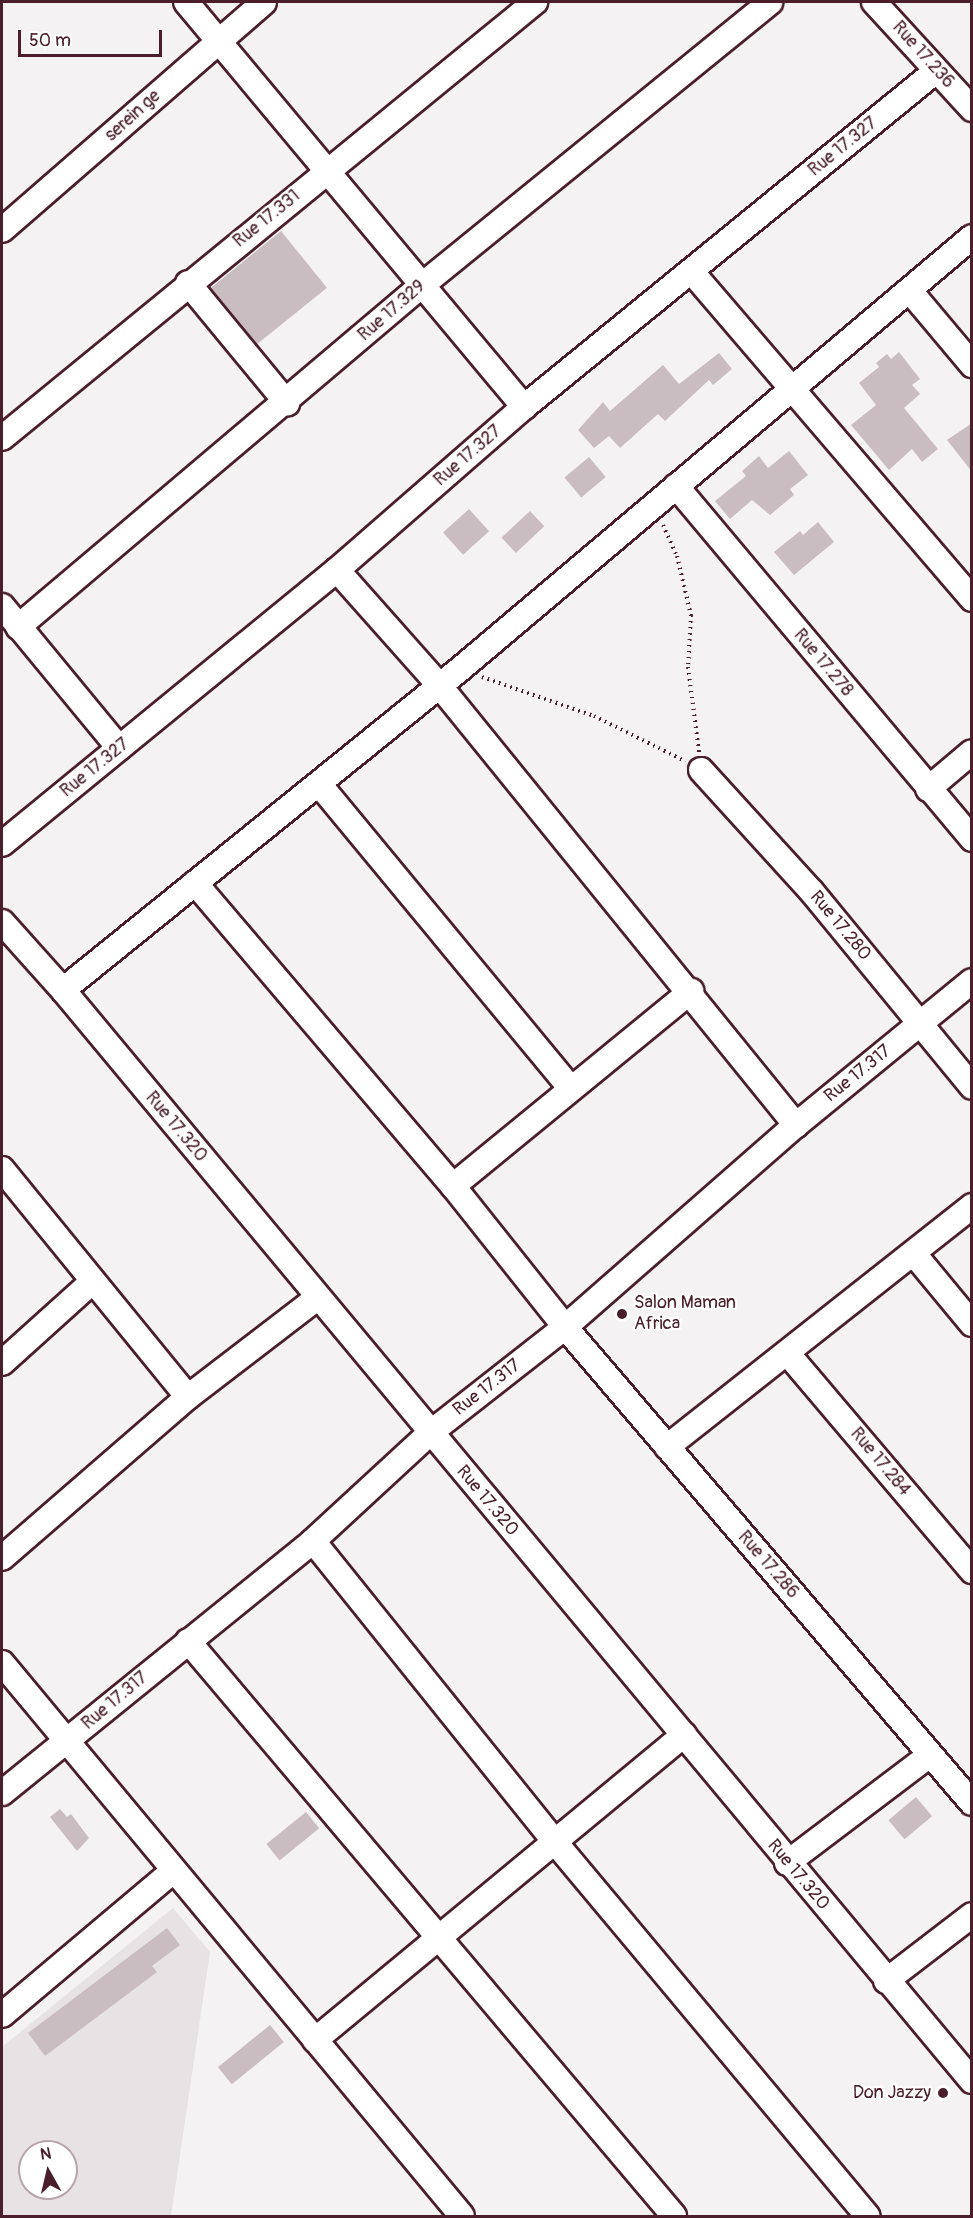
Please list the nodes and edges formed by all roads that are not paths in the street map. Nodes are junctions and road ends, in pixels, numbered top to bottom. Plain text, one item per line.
1 (186, 2) edge
2 (264, 2) edge
3 (535, 2) edge
4 (770, 2) edge
5 (874, 2) edge
6 (219, 40) junction
7 (936, 71) junction
8 (972, 109) edge
9 (325, 172) junction
10 (2, 230) edge
11 (972, 237) edge
12 (691, 271) junction
13 (188, 283) junction
14 (421, 286) junction
15 (910, 291) junction
16 (972, 365) edge
17 (791, 387) junction
18 (287, 403) junction
19 (524, 407) junction
20 (2, 438) edge
21 (676, 486) junction
22 (337, 570) junction
23 (972, 599) edge
24 (2, 606) edge
25 (18, 627) junction
26 (439, 685) junction
27 (119, 748) junction
28 (972, 752) edge
29 (701, 770) road end
30 (319, 784) junction
31 (928, 789) junction
32 (972, 839) edge
33 (2, 844) edge
34 (195, 883) junction
35 (2, 922) edge
36 (972, 981) edge
37 (63, 990) junction
38 (691, 991) junction
39 (920, 1023) junction
40 (570, 1087) junction
41 (972, 1087) edge
42 (796, 1125) junction
43 (2, 1169) edge
44 (453, 1186) junction
45 (972, 1206) edge
46 (914, 1254) junction
47 (91, 1283) junction
48 (317, 1298) junction
49 (972, 1324) edge
50 (566, 1327) junction
51 (788, 1354) junction
52 (2, 1363) edge
53 (188, 1397) junction
54 (430, 1433) junction
55 (667, 1447) junction
56 (313, 1541) junction
57 (2, 1558) edge
58 (972, 1571) edge
59 (188, 1641) junction
60 (2, 1663) edge
61 (684, 1735) junction
62 (66, 1742) junction
63 (930, 1755) junction
64 (2, 1793) edge
65 (972, 1803) edge
66 (554, 1841) junction
67 (787, 1863) junction
68 (173, 1871) junction
69 (972, 1915) edge
70 (438, 1935) junction
71 (886, 1981) junction
72 (2, 2015) edge
73 (315, 2040) junction
74 (972, 2081) edge
75 (462, 2217) edge
76 (674, 2217) edge
77 (868, 2217) edge

1 - 6 street
2 - 6 street, serein ge
3 - 9 street, Rue 17.331
4 - 14 street, Rue 17.329
5 - 7 street, Rue 17.236
6 - 9 street
6 - 10 street, serein ge
7 - 8 street, Rue 17.236
7 - 12 street, Rue 17.327
9 - 13 street, Rue 17.331
9 - 14 street
11 - 15 street
12 - 17 street
12 - 19 street, Rue 17.327
13 - 18 street
13 - 20 street, Rue 17.331
14 - 18 street, Rue 17.329
14 - 19 street
15 - 16 street
15 - 17 street
17 - 21 street
17 - 23 street
18 - 25 street, Rue 17.329
19 - 22 street, Rue 17.327
21 - 26 street
21 - 31 street, Rue 17.278
22 - 26 street
22 - 27 street, Rue 17.327
24 - 25 street
25 - 27 street
26 - 30 street
26 - 38 street
27 - 33 street, Rue 17.327
28 - 31 street
29 - 39 street, Rue 17.280
30 - 34 street
30 - 40 street
31 - 32 street, Rue 17.278
34 - 37 street
34 - 44 street, Rue 17.286
35 - 37 street, Rue 17.320
36 - 39 street, Rue 17.317
37 - 48 street, Rue 17.320
38 - 40 street
38 - 42 street
39 - 41 street, Rue 17.280
39 - 42 street, Rue 17.317
40 - 44 street
42 - 50 street, Rue 17.317
43 - 47 street
44 - 50 street, Rue 17.286
45 - 46 street
46 - 49 street
46 - 51 street
47 - 52 street
47 - 53 street
48 - 53 street
48 - 54 street, Rue 17.320
50 - 54 street, Rue 17.317
50 - 55 street, Rue 17.286
51 - 55 street
51 - 58 street, Rue 17.284
53 - 57 street
54 - 56 street, Rue 17.317
54 - 61 street, Rue 17.320
55 - 63 street, Rue 17.286
56 - 59 street, Rue 17.317
56 - 66 street
59 - 62 street, Rue 17.317
59 - 70 street
60 - 62 street
61 - 66 street
61 - 67 street, Rue 17.320
62 - 64 street, Rue 17.317
62 - 68 street
63 - 65 street, Rue 17.286
63 - 67 street
66 - 70 street
66 - 77 street
67 - 71 street, Rue 17.320
68 - 72 street
68 - 73 street
69 - 71 street
70 - 73 street
70 - 76 street
71 - 74 street, Rue 17.320
73 - 75 street

